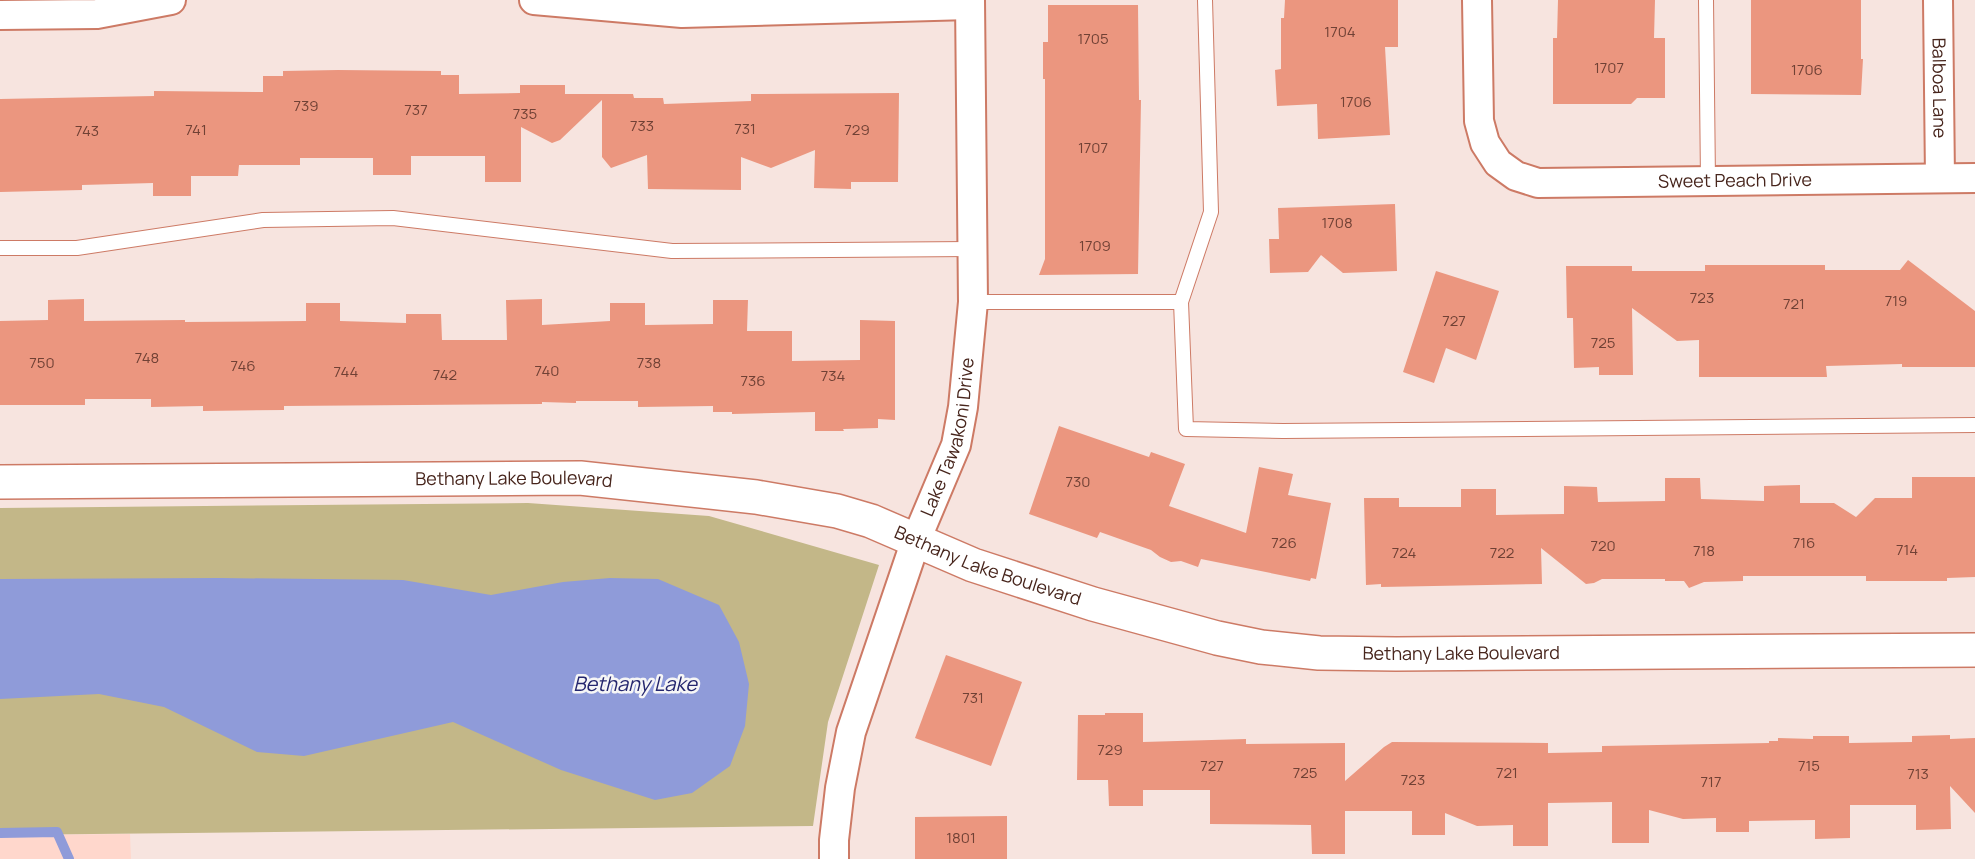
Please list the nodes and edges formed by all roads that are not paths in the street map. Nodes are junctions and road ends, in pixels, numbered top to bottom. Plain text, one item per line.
1 (171, 0) edge
2 (534, 0) edge
3 (1205, 0) edge
4 (1477, 0) edge
5 (1706, 0) edge
6 (1938, 0) edge
7 (970, 3) edge
8 (0, 15) edge
9 (1940, 178) junction
10 (1975, 178) edge
11 (1708, 181) junction
12 (0, 248) edge
13 (972, 249) junction
14 (973, 302) junction
15 (1181, 302) junction
16 (1975, 425) edge
17 (0, 482) edge
18 (916, 540) junction
19 (1975, 650) edge
20 (834, 859) edge

1 - 8 street
2 - 7 street
3 - 15 lane
4 - 11 street, Sweet Peach Drive
5 - 11 lane
6 - 9 street, Balboa Lane
7 - 13 street, Lake Tawakoni Drive
9 - 10 street, Sweet Peach Drive
9 - 11 street, Sweet Peach Drive
12 - 13 lane
13 - 14 street, Lake Tawakoni Drive
14 - 15 lane
14 - 18 street, Lake Tawakoni Drive
15 - 16 lane
17 - 18 street, Bethany Lake Boulevard
18 - 19 street, Bethany Lake Boulevard
18 - 20 street, Lake Tawakoni Drive

